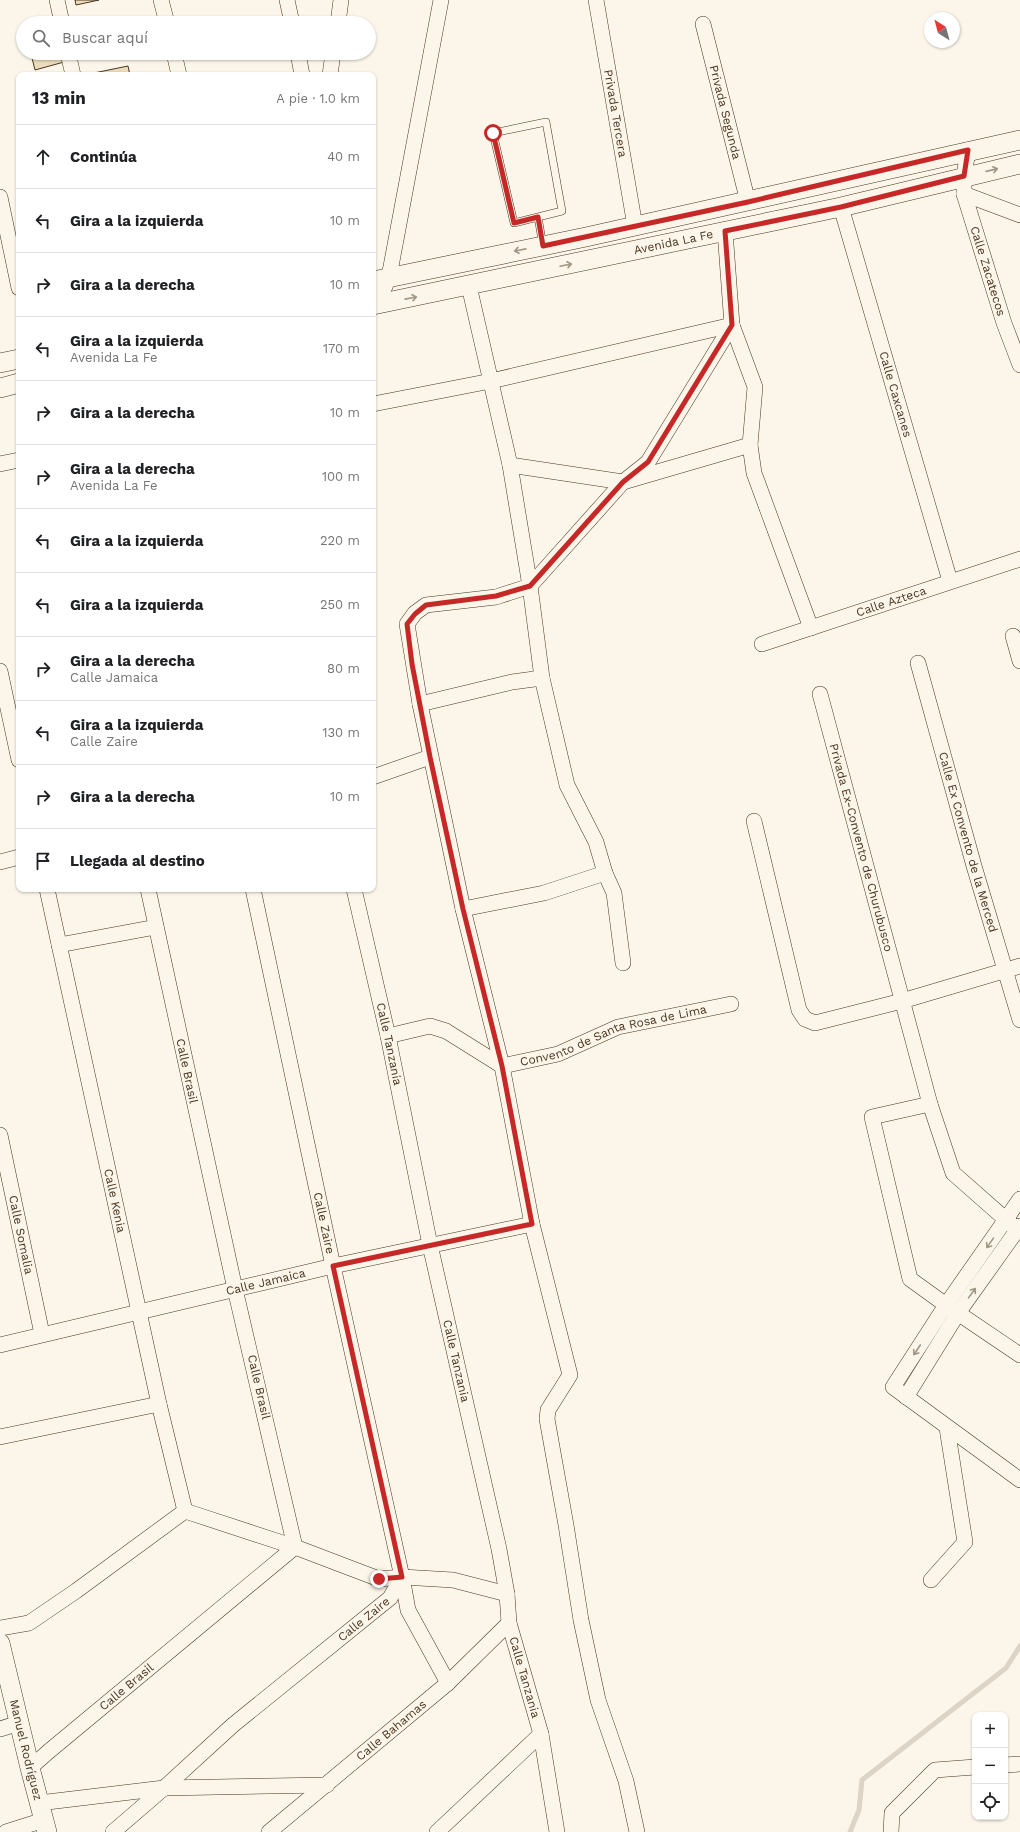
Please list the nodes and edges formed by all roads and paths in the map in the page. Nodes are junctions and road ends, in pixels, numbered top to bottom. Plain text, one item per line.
1 (57, 0) edge
2 (161, 0) edge
3 (288, 0) edge
4 (341, 0) edge
5 (441, 0) edge
6 (596, 0) edge
7 (60, 16) edge
8 (165, 16) edge
9 (291, 16) edge
10 (339, 16) edge
11 (704, 24) dead end
12 (70, 60) edge
13 (176, 60) edge
14 (299, 60) edge
15 (332, 60) edge
16 (72, 72) edge
17 (178, 72) edge
18 (301, 72) edge
19 (330, 72) edge
20 (1020, 140) edge
21 (968, 150) junction
22 (1020, 164) edge
23 (964, 185) junction
24 (0, 197) edge
25 (748, 202) junction
26 (841, 207) junction
27 (1020, 215) edge
28 (538, 217) junction
29 (635, 226) junction
30 (13, 231) edge
31 (725, 231) junction
32 (543, 246) junction
33 (16, 260) edge
34 (381, 279) edge
35 (470, 286) junction
36 (376, 301) edge
37 (376, 305) edge
38 (732, 325) junction
39 (16, 360) edge
40 (0, 363) edge
41 (1020, 365) edge
42 (491, 381) junction
43 (16, 385) edge
44 (0, 388) edge
45 (376, 403) edge
46 (750, 444) junction
47 (16, 461) edge
48 (0, 464) edge
49 (510, 465) junction
50 (623, 482) junction
51 (1020, 559) edge
52 (950, 581) junction
53 (530, 586) junction
54 (811, 628) junction
55 (1013, 636) dead end
56 (762, 644) dead end
57 (1020, 661) edge
58 (918, 663) dead end
59 (0, 671) edge
60 (542, 678) junction
61 (820, 694) dead end
62 (420, 704) junction
63 (16, 746) edge
64 (430, 757) junction
65 (376, 776) edge
66 (754, 821) dead end
67 (16, 858) edge
68 (0, 862) edge
69 (605, 873) junction
70 (48, 892) edge
71 (149, 892) edge
72 (254, 892) edge
73 (355, 892) edge
74 (463, 909) junction
75 (156, 927) junction
76 (59, 944) junction
77 (623, 963) dead end
78 (1020, 966) edge
79 (1004, 971) junction
80 (902, 1001) junction
81 (731, 1004) dead end
82 (1020, 1020) edge
83 (388, 1036) junction
84 (502, 1066) junction
85 (930, 1104) junction
86 (0, 1135) edge
87 (1020, 1199) edge
88 (532, 1224) junction
89 (1016, 1227) edge
90 (430, 1245) junction
91 (333, 1266) junction
92 (236, 1289) junction
93 (952, 1309) junction
94 (140, 1312) junction
95 (42, 1334) junction
96 (0, 1344) edge
97 (1020, 1355) edge
98 (906, 1397) junction
99 (159, 1404) junction
100 (947, 1428) junction
101 (0, 1437) edge
102 (1020, 1480) edge
103 (185, 1512) junction
104 (295, 1547) junction
105 (402, 1577) junction
106 (931, 1580) dead end
107 (507, 1594) junction
108 (509, 1623) junction
109 (0, 1628) edge
110 (0, 1643) edge
111 (448, 1683) junction
112 (19, 1723) junction
113 (0, 1729) edge
114 (541, 1734) junction
115 (1020, 1764) edge
116 (1008, 1765) edge
117 (972, 1767) edge
118 (30, 1768) junction
119 (327, 1785) junction
120 (164, 1788) junction
121 (44, 1818) edge
122 (6, 1832) edge
123 (113, 1832) edge
124 (269, 1832) edge
125 (437, 1832) edge
126 (556, 1832) edge
127 (637, 1832) edge
128 (891, 1832) edge

1 - 7 street
2 - 8 street
3 - 9 street
4 - 10 street
5 - 34 street
6 - 29 street, Privada Tercera
11 - 25 street, Privada Segunda
12 - 16 street
13 - 17 street
14 - 18 street
15 - 19 street
20 - 21 street, Avenida La Fe
21 - 23 street
21 - 25 street, Avenida La Fe
23 -> 22 street, Avenida La Fe
23 - 26 street, Avenida La Fe
23 - 27 street
23 - 41 street, Calle Zacatecos
24 - 30 street
25 - 29 street, Avenida La Fe
26 - 31 street, Avenida La Fe
26 - 52 street, Calle Caxcanes
28 - 28 lane
28 - 32 lane
29 - 32 street, Avenida La Fe
30 - 33 street
35 -> 31 street, Avenida La Fe
31 - 38 street
32 -> 34 street, Avenida La Fe
34 - 36 street
37 -> 35 street, Avenida La Fe
35 - 42 street
38 - 42 street
38 - 46 street
38 - 50 street
39 - 40 street
42 - 45 street
42 - 49 street
43 - 44 street
46 - 50 street
46 - 54 street
47 - 48 street
49 - 50 street
49 - 53 street
50 - 53 street
51 - 52 street, Calle Azteca
52 - 54 street, Calle Azteca
53 - 60 street
53 - 62 street
54 - 56 street, Calle Azteca
55 - 57 street
58 - 79 street, Calle Ex Convento de la Merced
59 - 63 street
60 - 62 street
60 - 69 street
61 - 80 street, Privada Ex-Convento de Churubusco
62 - 64 street
64 - 65 street
64 - 74 street
66 - 80 street
67 - 68 street
69 - 74 street
69 - 77 street
70 - 76 street, Calle Kenia
71 - 75 street, Calle Brasil
72 - 91 street, Calle Zaire
73 - 83 street, Calle Tanzania
74 - 84 street
75 - 76 street
75 - 92 street, Calle Brasil
76 - 94 street, Calle Kenia
78 - 79 street
79 - 80 street
79 - 82 street, Calle Ex Convento de la Merced
80 - 85 street, Privada Ex-Convento de Churubusco
81 - 84 street, Convento de Santa Rosa de Lima
83 - 84 street
83 - 90 street, Calle Tanzania
84 - 88 street
85 - 89 street, Privada Ex-Convento de Churubusco
85 - 93 street
86 - 95 street, Calle Somalia
87 - 89 street
88 - 90 street, Calle Jamaica
88 - 127 street
89 - 93 street
90 - 91 street, Calle Jamaica
90 - 107 street, Calle Tanzania
91 - 92 street, Calle Jamaica
91 - 105 street, Calle Zaire
92 - 94 street, Calle Jamaica
92 - 104 street, Calle Brasil
93 - 97 street
93 - 98 street
93 -> 98 street
94 - 95 street, Calle Jamaica
94 - 99 street, Calle Kenia
95 - 96 street, Calle Jamaica
98 - 100 street
99 - 101 street
99 - 103 street, Calle Kenia
100 - 102 street
100 - 106 street
103 - 104 street
103 - 109 street
104 - 105 street
104 - 118 street, Calle Brasil
105 - 107 street
105 - 111 street
105 - 120 street, Calle Zaire
107 - 108 street, Calle Tanzania
108 - 111 street, Calle Bahamas
108 - 114 street, Calle Tanzania
110 - 112 street, Manuel Rodríguez
111 - 119 street, Calle Bahamas
112 - 113 street
112 - 118 street, Manuel Rodríguez
114 - 125 street
114 - 126 street, Calle Tanzania
115 - 116 street
117 - 128 street
118 - 121 street, Manuel Rodríguez
119 - 120 street
119 - 124 street, Calle Bahamas
120 - 121 street
120 - 123 street, Calle Zaire
121 - 122 street

